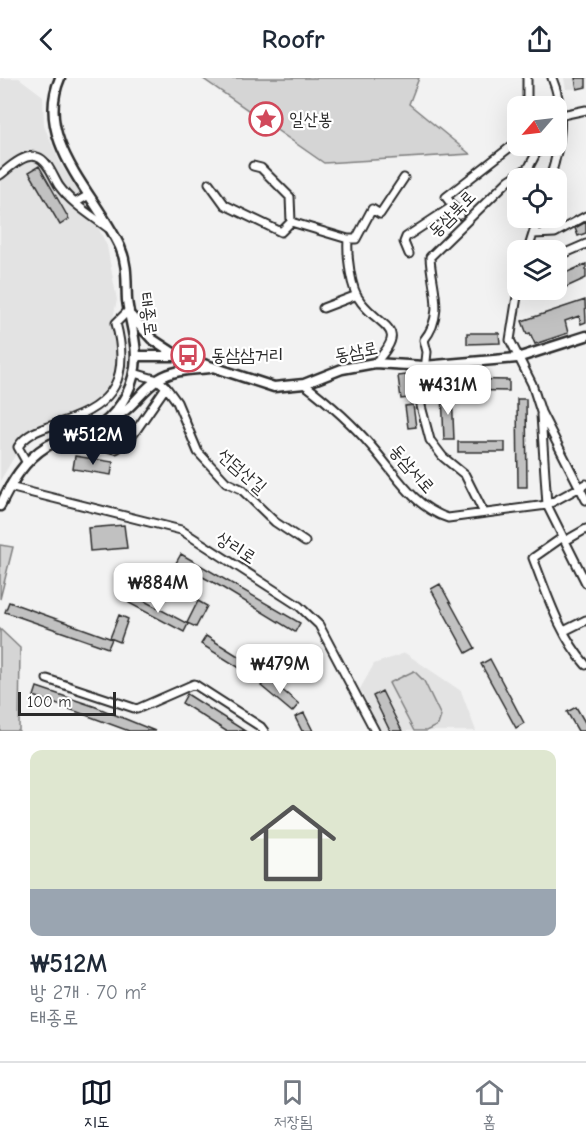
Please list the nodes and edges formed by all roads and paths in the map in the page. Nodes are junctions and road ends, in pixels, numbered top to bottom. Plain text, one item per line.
1 (60, 78) edge
2 (527, 78) edge
3 (552, 78) edge
4 (527, 96) edge
5 (557, 96) edge
6 (586, 110) edge
7 (567, 114) edge
8 (507, 149) edge
9 (535, 156) edge
10 (253, 166) dead end
11 (0, 175) edge
12 (404, 178) dead end
13 (209, 183) dead end
14 (87, 196) junction
15 (75, 203) junction
16 (453, 206) junction
17 (460, 215) dead end
18 (586, 216) edge
19 (291, 222) junction
20 (108, 228) junction
21 (535, 228) edge
22 (533, 234) junction
23 (348, 239) junction
24 (531, 240) edge
25 (586, 244) edge
26 (567, 252) edge
27 (409, 254) dead end
28 (357, 296) junction
29 (516, 300) edge
30 (323, 308) dead end
31 (130, 313) junction
32 (586, 336) edge
33 (136, 356) junction
34 (178, 356) junction
35 (517, 358) junction
36 (375, 363) junction
37 (424, 366) junction
38 (214, 367) junction
39 (134, 373) junction
40 (158, 380) junction
41 (304, 384) junction
42 (166, 387) junction
43 (541, 412) junction
44 (108, 420) junction
45 (84, 434) junction
46 (27, 463) junction
47 (583, 486) edge
48 (9, 487) junction
49 (586, 500) edge
50 (547, 505) junction
51 (0, 506) edge
52 (484, 513) junction
53 (586, 529) edge
54 (564, 539) junction
55 (304, 542) dead end
56 (586, 583) edge
57 (586, 620) edge
58 (564, 631) junction
59 (586, 665) edge
60 (47, 679) dead end
61 (264, 731) edge
62 (375, 731) edge

1 - 14 main road, 태종로
2 - 4 street
3 - 5 street
6 - 7 street
8 - 16 street
9 - 37 street, 동삼북로
10 - 19 street
11 - 15 street
12 - 23 street
13 - 19 street
14 - 15 street
14 - 20 main road, 태종로
15 - 20 street
16 - 17 street
16 - 27 street
18 - 22 street
19 - 23 street
20 - 31 main road, 태종로
21 - 22 street
22 - 24 street
23 - 28 street
25 - 26 street
28 - 30 street
28 - 36 street
29 - 35 street
31 - 33 main road, 태종로
31 - 34 main road
31 - 46 street
32 - 35 main road, 동삼로
33 - 34 main road, 동삼로
33 - 39 main road, 태종로
34 - 38 main road, 동삼로
35 - 37 main road, 동삼로
35 - 43 street
36 - 37 main road, 동삼로
36 - 41 main road, 동삼로
37 - 52 street, 동삼북로
38 - 40 main road
38 - 41 main road, 동삼로
39 - 40 street
39 - 44 main road, 태종로
40 - 42 street, 선덤산길
40 - 44 main road
41 - 52 street, 동삼서로
42 - 45 street
42 - 55 street, 선덤산길
43 - 47 street
43 - 50 street
44 - 45 main road, 태종로
45 - 46 main road, 태종로
46 - 48 main road, 태종로
47 - 49 street
47 - 50 street, 동삼서로
48 - 51 main road, 태종로
48 - 62 street, 상리로
50 - 52 street, 동삼서로
50 - 54 street
53 - 54 street
54 - 56 street
54 - 58 street
57 - 58 street
58 - 59 street
60 - 61 street

